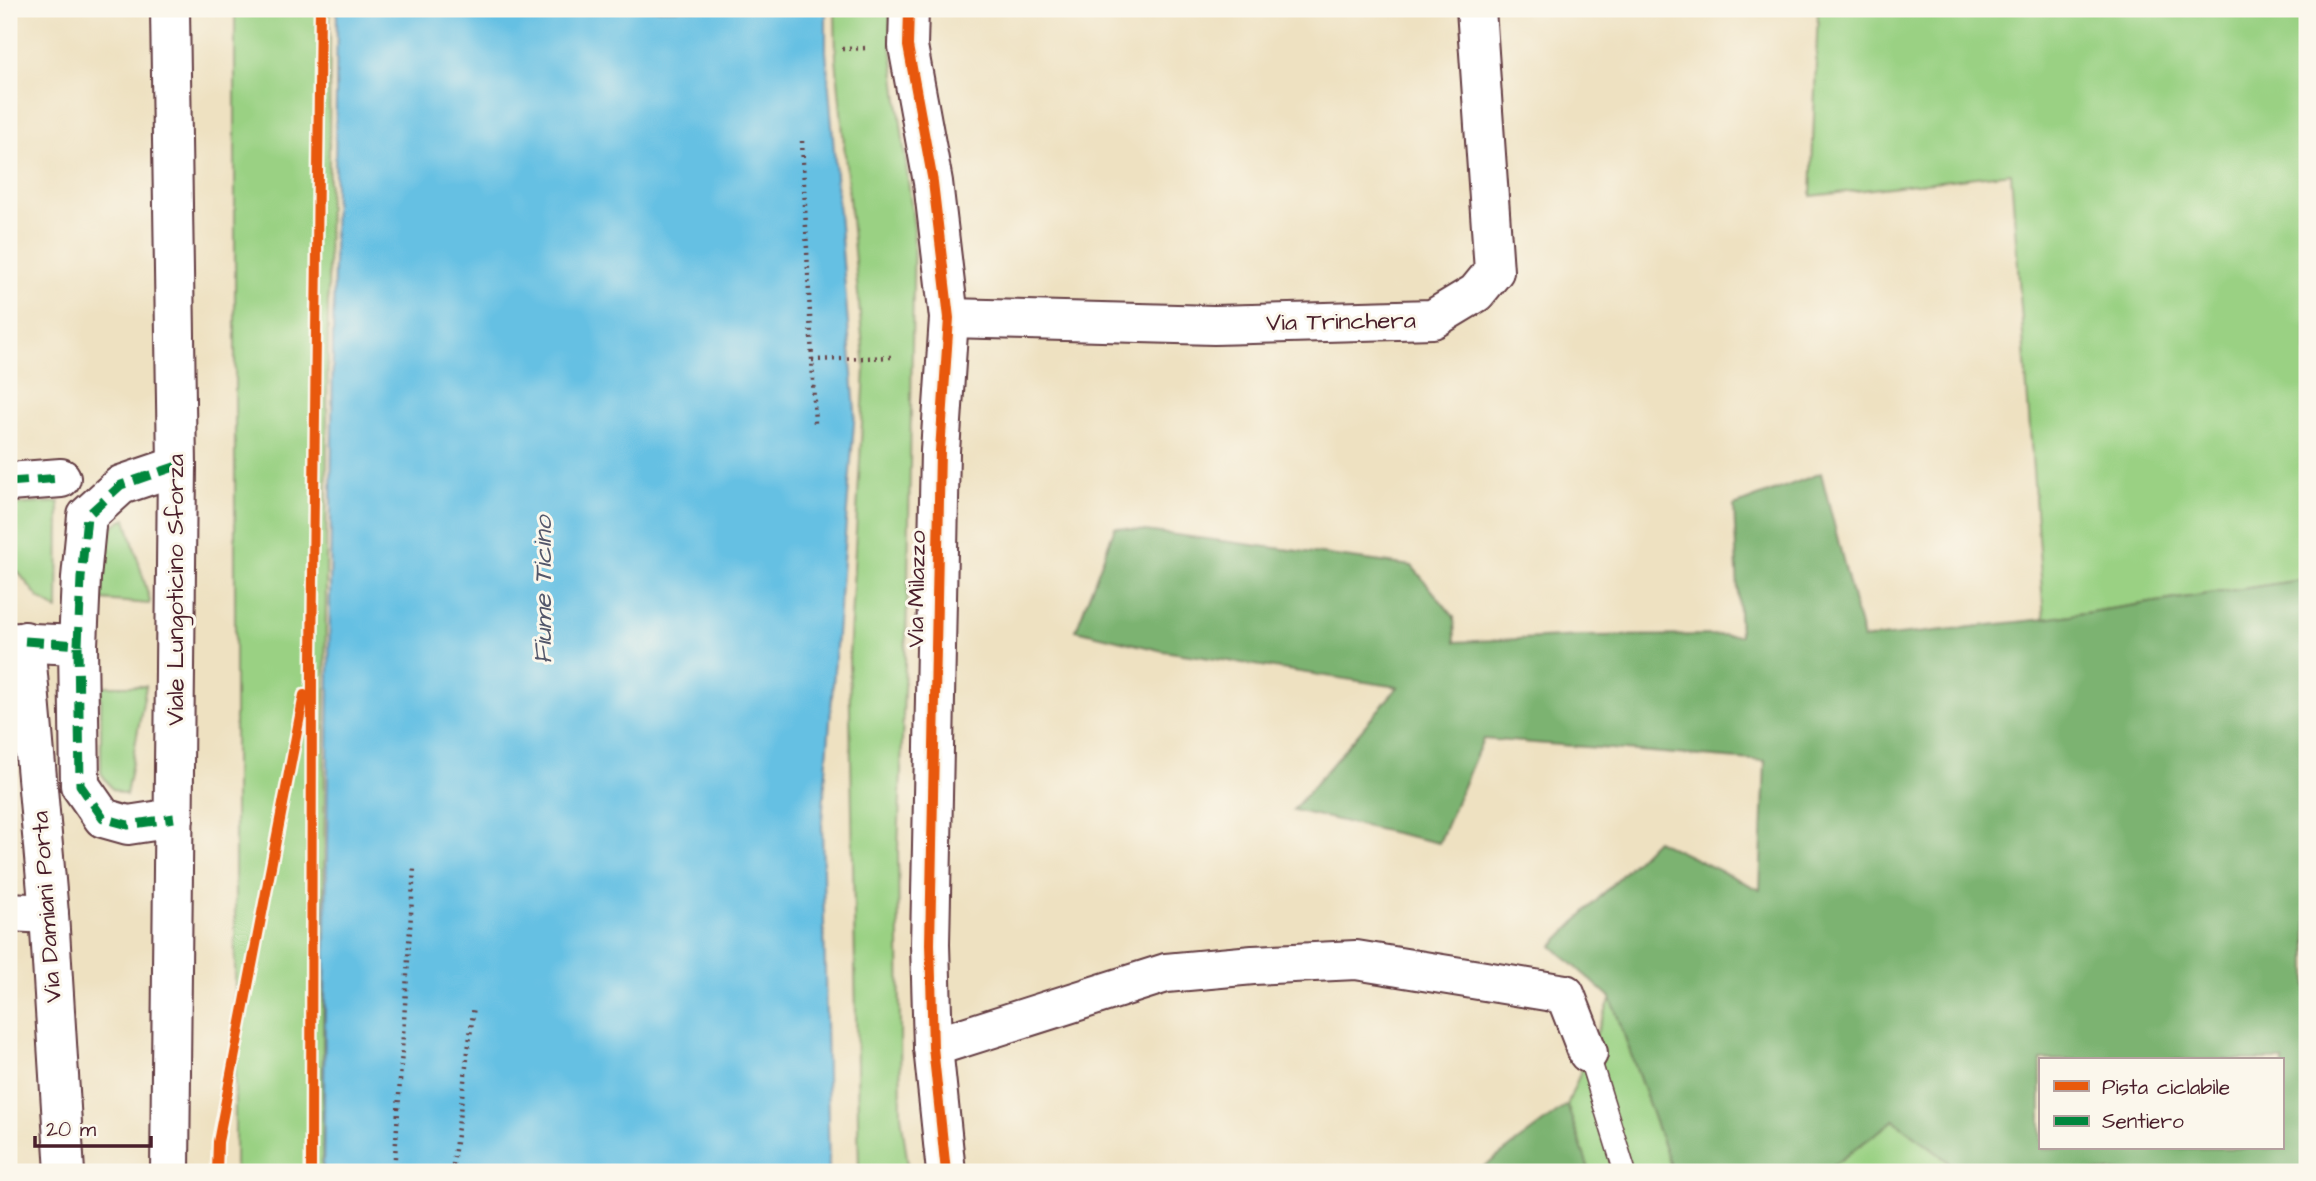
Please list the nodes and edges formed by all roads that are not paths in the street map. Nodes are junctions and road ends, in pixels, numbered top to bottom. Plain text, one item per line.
1 (170, 9) edge
2 (909, 9) edge
3 (1476, 9) edge
4 (949, 318) junction
5 (177, 466) junction
6 (61, 478) dead end
7 (9, 482) edge
8 (14, 635) edge
9 (78, 645) junction
10 (174, 818) junction
11 (9, 912) edge
12 (49, 914) junction
13 (933, 1047) junction
14 (1588, 1054) joint
15 (65, 1172) edge
16 (170, 1172) edge
17 (946, 1172) edge
18 (1625, 1172) edge

1 - 5 street, Viale Lungoticino Sforza
2 - 4 street, Via Milazzo
3 - 4 street, Via Trinchera
4 - 13 street, Via Milazzo
5 - 9 street
5 - 10 street, Viale Lungoticino Sforza
6 - 7 street
8 - 9 street
8 - 12 street, Via Damiani Porta
9 - 10 street
10 - 16 street, Viale Lungoticino Sforza
11 - 12 street
12 - 15 street, Via Damiani Porta
13 - 14 street
13 - 17 street, Via Milazzo
14 - 18 lane

